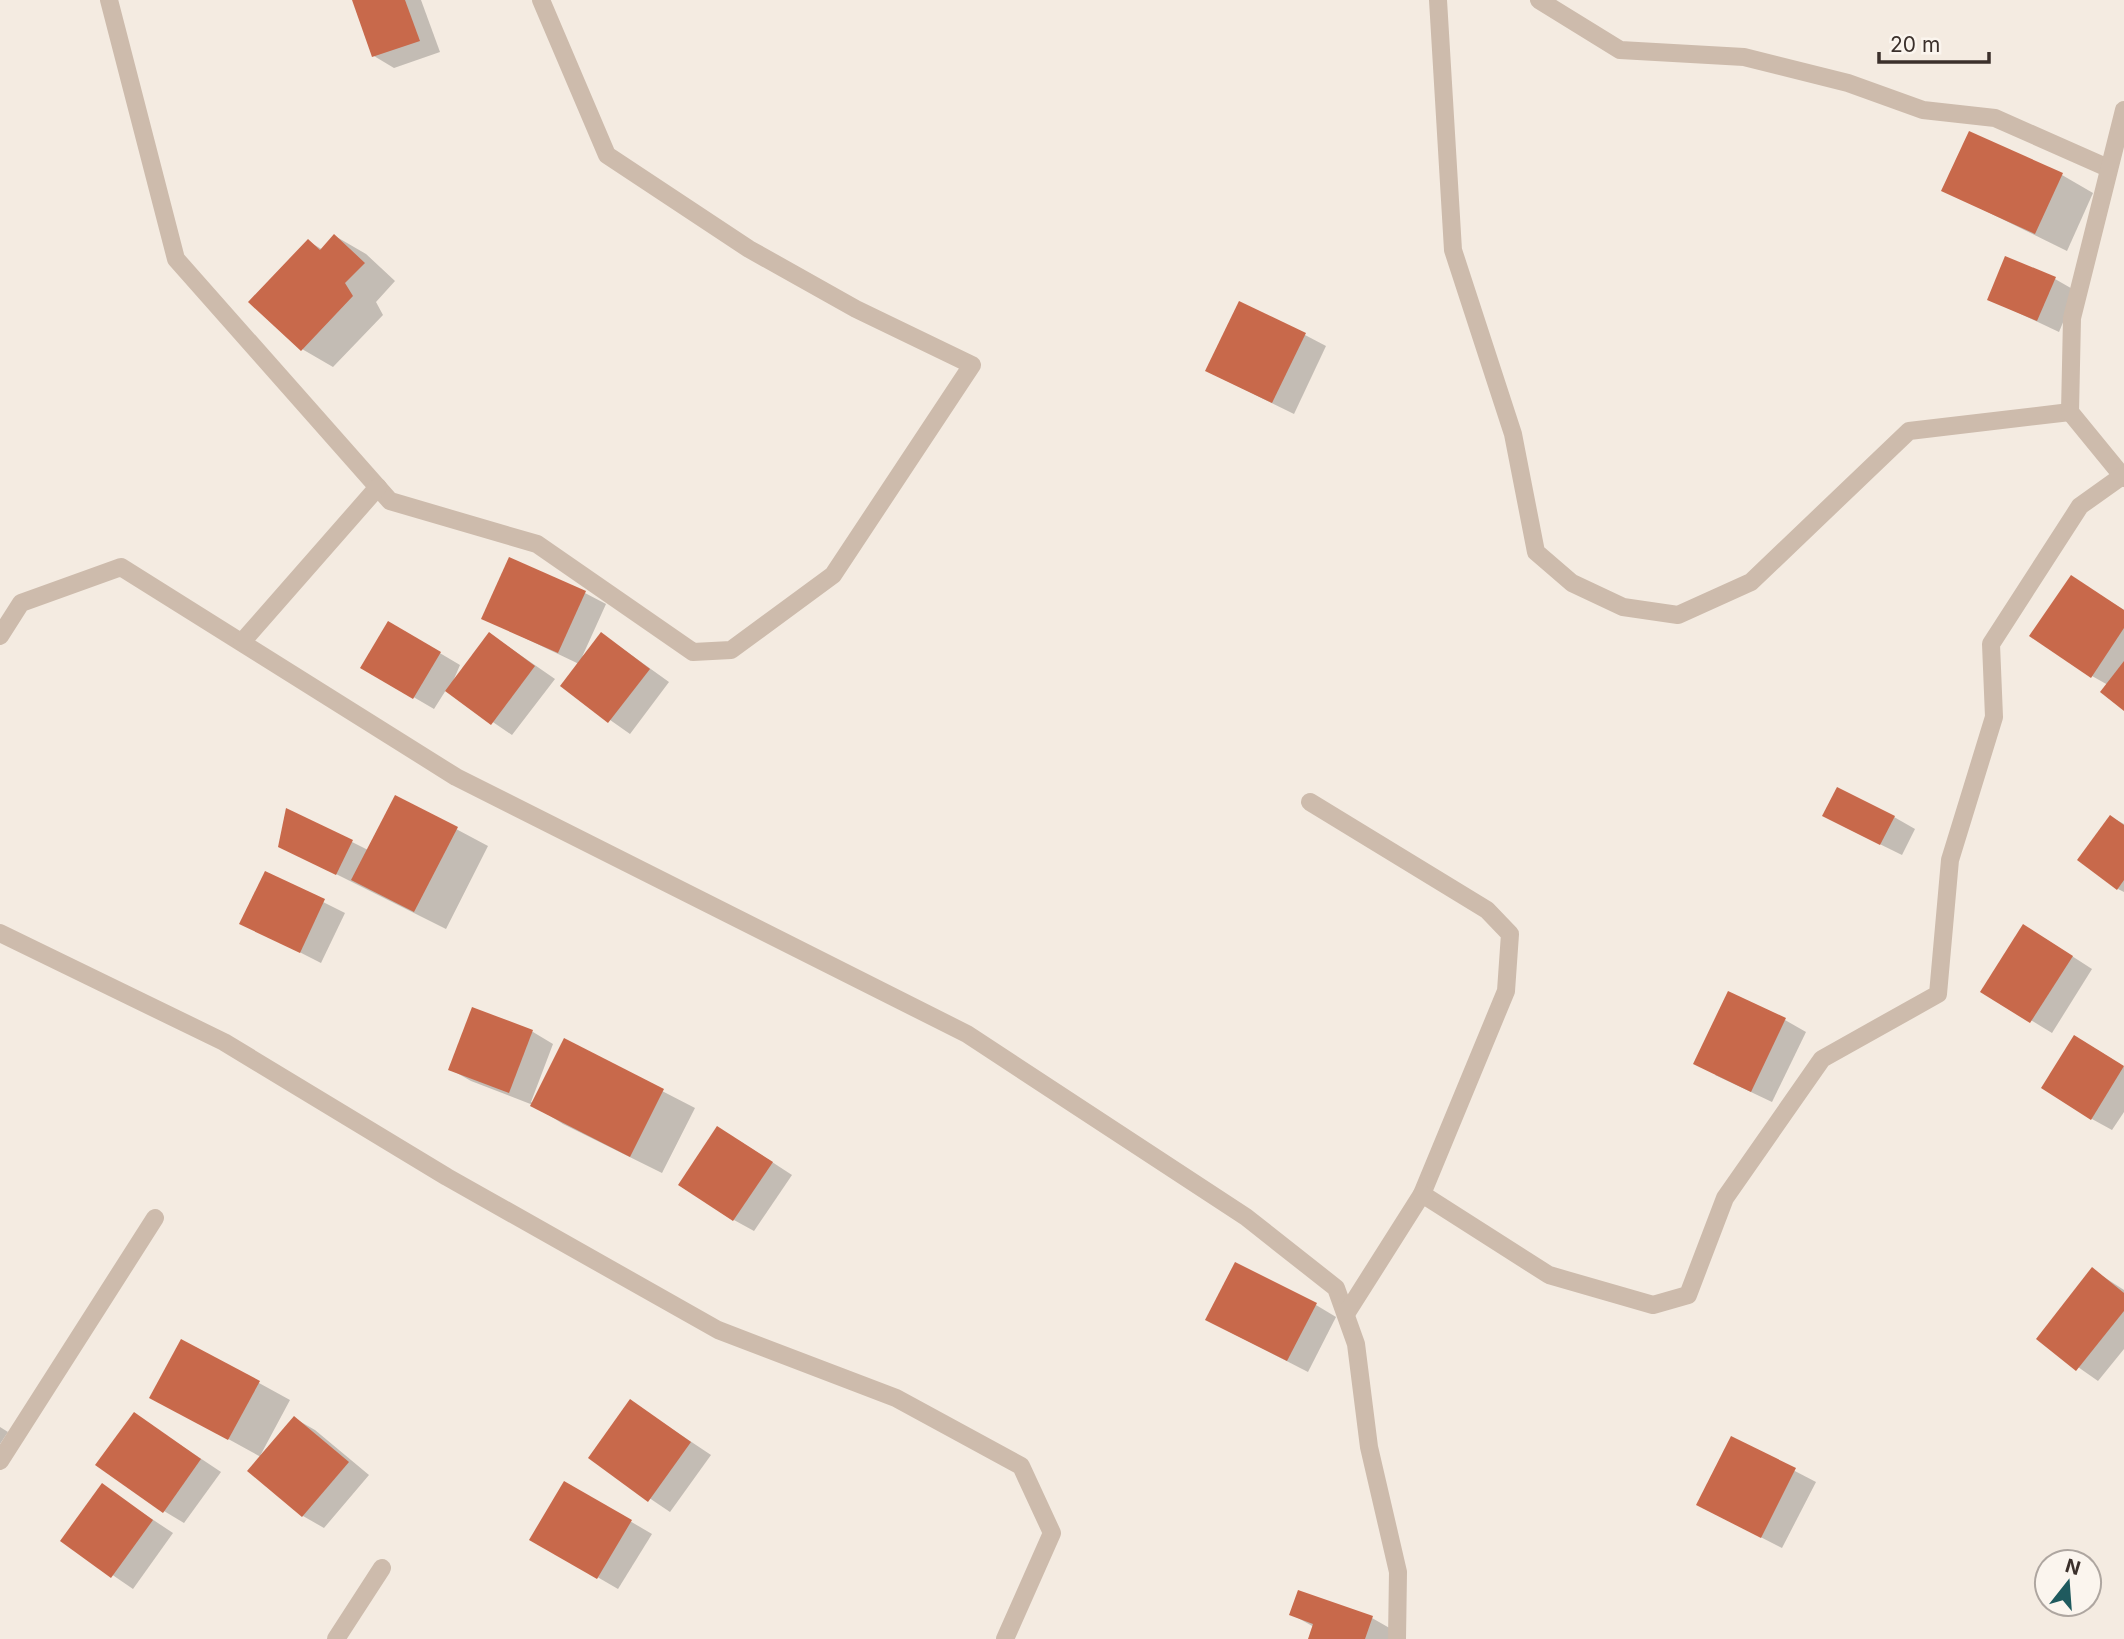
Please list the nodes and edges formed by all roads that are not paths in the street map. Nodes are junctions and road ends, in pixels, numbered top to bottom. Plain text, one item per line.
1 (109, 0) edge
2 (541, 0) edge
3 (1438, 0) edge
4 (1539, 0) edge
5 (2124, 110) edge
6 (2108, 168) junction
7 (2070, 412) junction
8 (2123, 477) edge
9 (378, 487) junction
10 (0, 636) edge
11 (242, 642) junction
12 (1310, 802) dead end
13 (0, 933) edge
14 (1422, 1194) junction
15 (155, 1218) dead end
16 (1346, 1314) junction
17 (0, 1461) edge
18 (382, 1568) dead end
19 (336, 1639) edge
20 (1005, 1639) edge
21 (1397, 1639) edge

1 - 9 street
2 - 9 street
3 - 7 street
4 - 6 street
5 - 6 street
6 - 7 street
7 - 8 street
8 - 14 street
9 - 11 street
10 - 11 street
11 - 16 street
12 - 14 street
13 - 20 street
14 - 16 street
15 - 17 street
16 - 21 street
18 - 19 street

